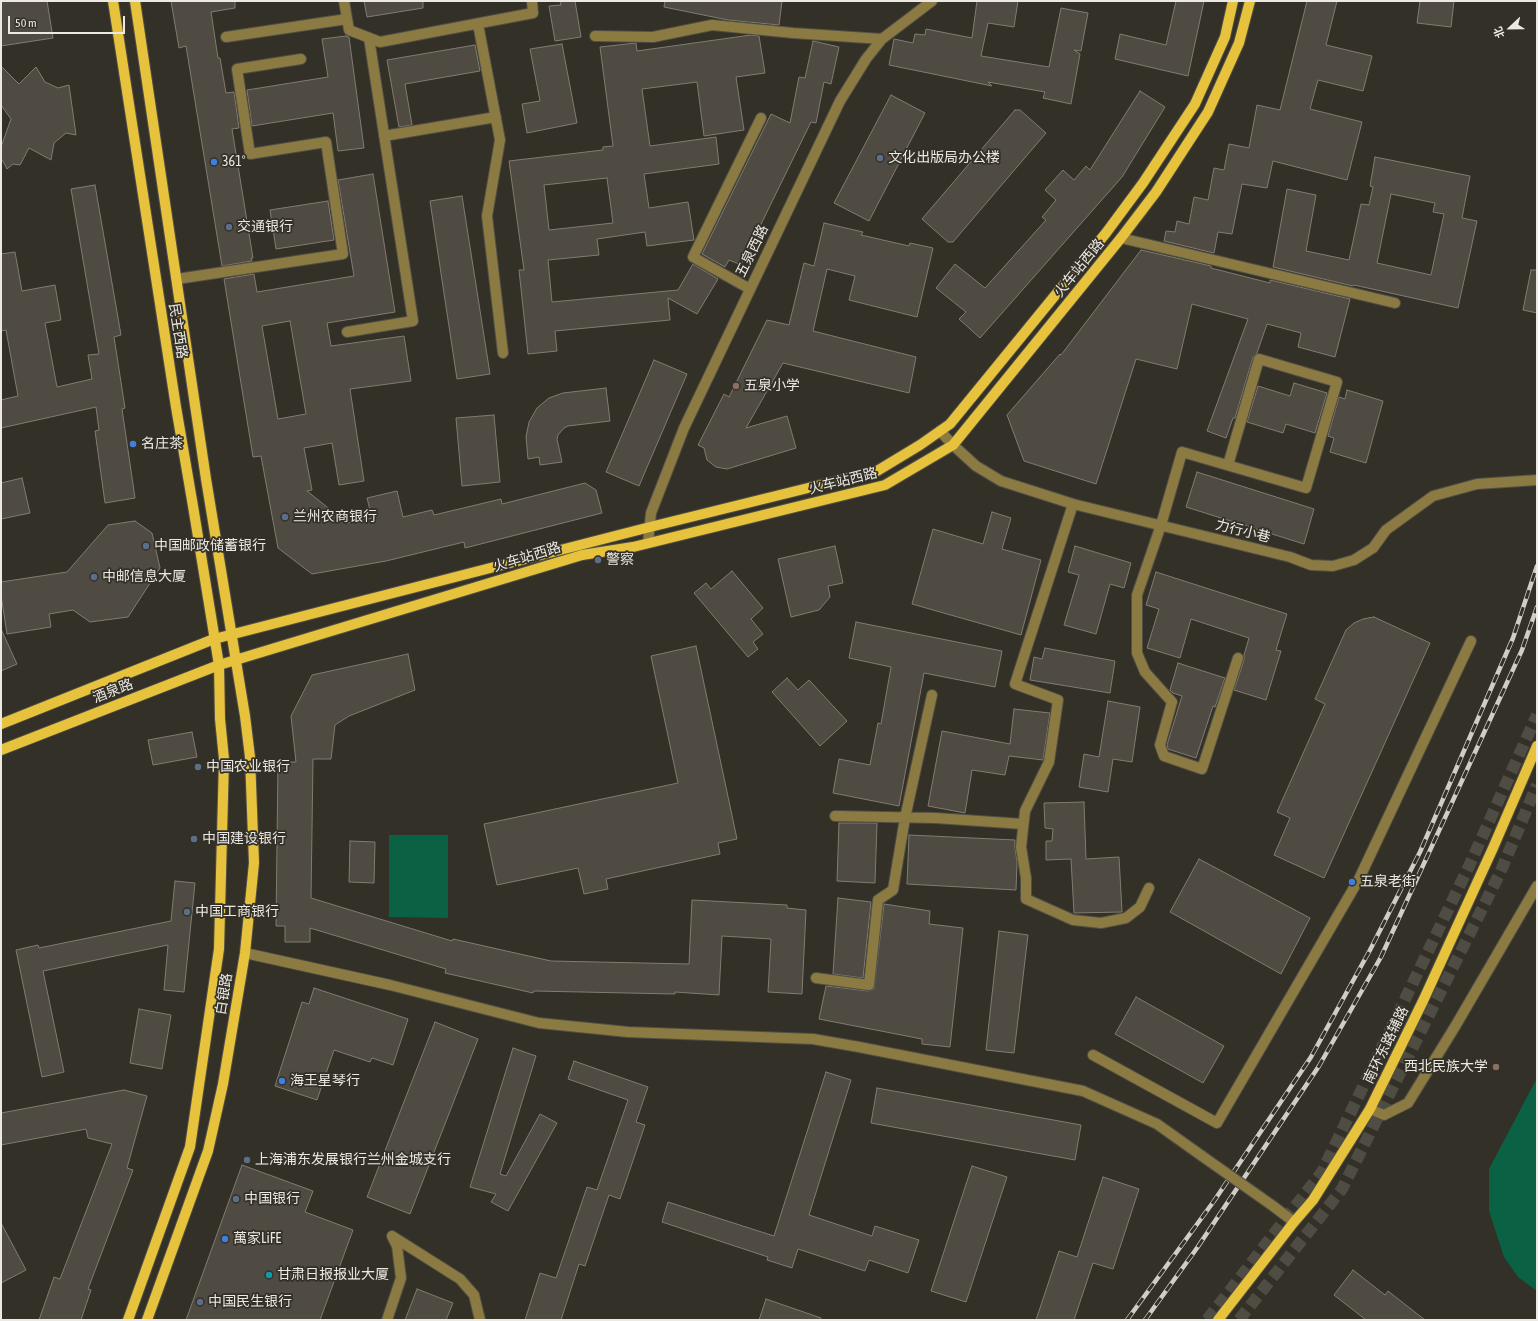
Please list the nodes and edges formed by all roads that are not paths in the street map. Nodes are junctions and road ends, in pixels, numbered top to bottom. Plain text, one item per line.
1 (113, 1) edge
2 (135, 1) edge
3 (344, 1) edge
4 (532, 1) edge
5 (932, 1) edge
6 (1233, 1) edge
7 (1250, 1) edge
8 (347, 19) junction
9 (478, 24) junction
10 (595, 36) dead end
11 (226, 37) dead end
12 (369, 38) junction
13 (882, 39) junction
14 (301, 59) dead end
15 (496, 117) junction
16 (761, 118) dead end
17 (384, 136) junction
18 (1121, 238) junction
19 (177, 279) junction
20 (750, 289) junction
21 (1394, 303) dead end
22 (347, 332) dead end
23 (504, 353) dead end
24 (940, 431) junction
25 (953, 445) junction
26 (1228, 465) junction
27 (1537, 480) edge
28 (1073, 504) junction
29 (1161, 525) junction
30 (650, 527) junction
31 (648, 543) junction
32 (231, 635) junction
33 (214, 639) junction
34 (1471, 641) dead end
35 (1238, 658) dead end
36 (235, 661) junction
37 (219, 665) junction
38 (932, 696) dead end
39 (1, 724) edge
40 (1, 750) edge
41 (1536, 751) edge
42 (836, 816) dead end
43 (905, 818) junction
44 (1023, 824) junction
45 (1537, 886) edge
46 (1148, 888) dead end
47 (245, 953) junction
48 (816, 978) dead end
49 (1093, 1055) dead end
50 (1370, 1109) junction
51 (1294, 1222) junction
52 (128, 1320) edge
53 (147, 1320) edge
54 (387, 1320) edge
55 (480, 1320) edge
56 (1218, 1320) edge

1 - 33 main road, 民主西路
2 - 19 main road, 民主西路
3 - 8 street
4 - 9 street
5 - 13 street, 五泉西路
6 - 24 main road, 火车站西路
7 - 18 main road, 火车站西路
8 - 11 street
8 - 12 street
9 - 12 street
9 - 15 street
10 - 13 street
12 - 17 street
13 - 20 street, 五泉西路
14 - 19 street
15 - 17 street
15 - 23 street
16 - 20 street
17 - 22 street
18 - 21 street
18 - 25 main road, 火车站西路
19 - 32 main road, 民主西路
20 - 30 street, 五泉西路
24 - 25 street, 力行小巷
24 - 30 main road, 火车站西路
25 - 28 street, 力行小巷
25 - 31 main road, 火车站西路
26 - 26 street
26 - 29 street
27 - 29 street, 力行小巷
28 - 29 street, 力行小巷
28 - 44 street
29 - 35 street
30 - 31 street, 五泉西路
30 - 32 main road, 火车站西路
31 - 36 main road, 火车站西路
32 - 33 main road, 酒泉路
32 - 36 main road, 民主西路
33 - 37 main road, 民主西路
33 - 39 main road, 酒泉路
34 - 49 street
36 - 37 main road, 酒泉路
36 - 47 main road, 白银路
37 - 40 main road, 酒泉路
37 - 52 main road, 白银路
38 - 43 street
41 - 50 main road, 南环东路辅路
42 - 43 street
43 - 44 street
43 - 48 street
44 - 46 street
45 - 50 street
47 - 51 street, bridge
47 - 53 main road, 白银路
50 - 51 main road, 南环东路辅路
51 - 56 main road, 南环东路辅路
54 - 55 street

